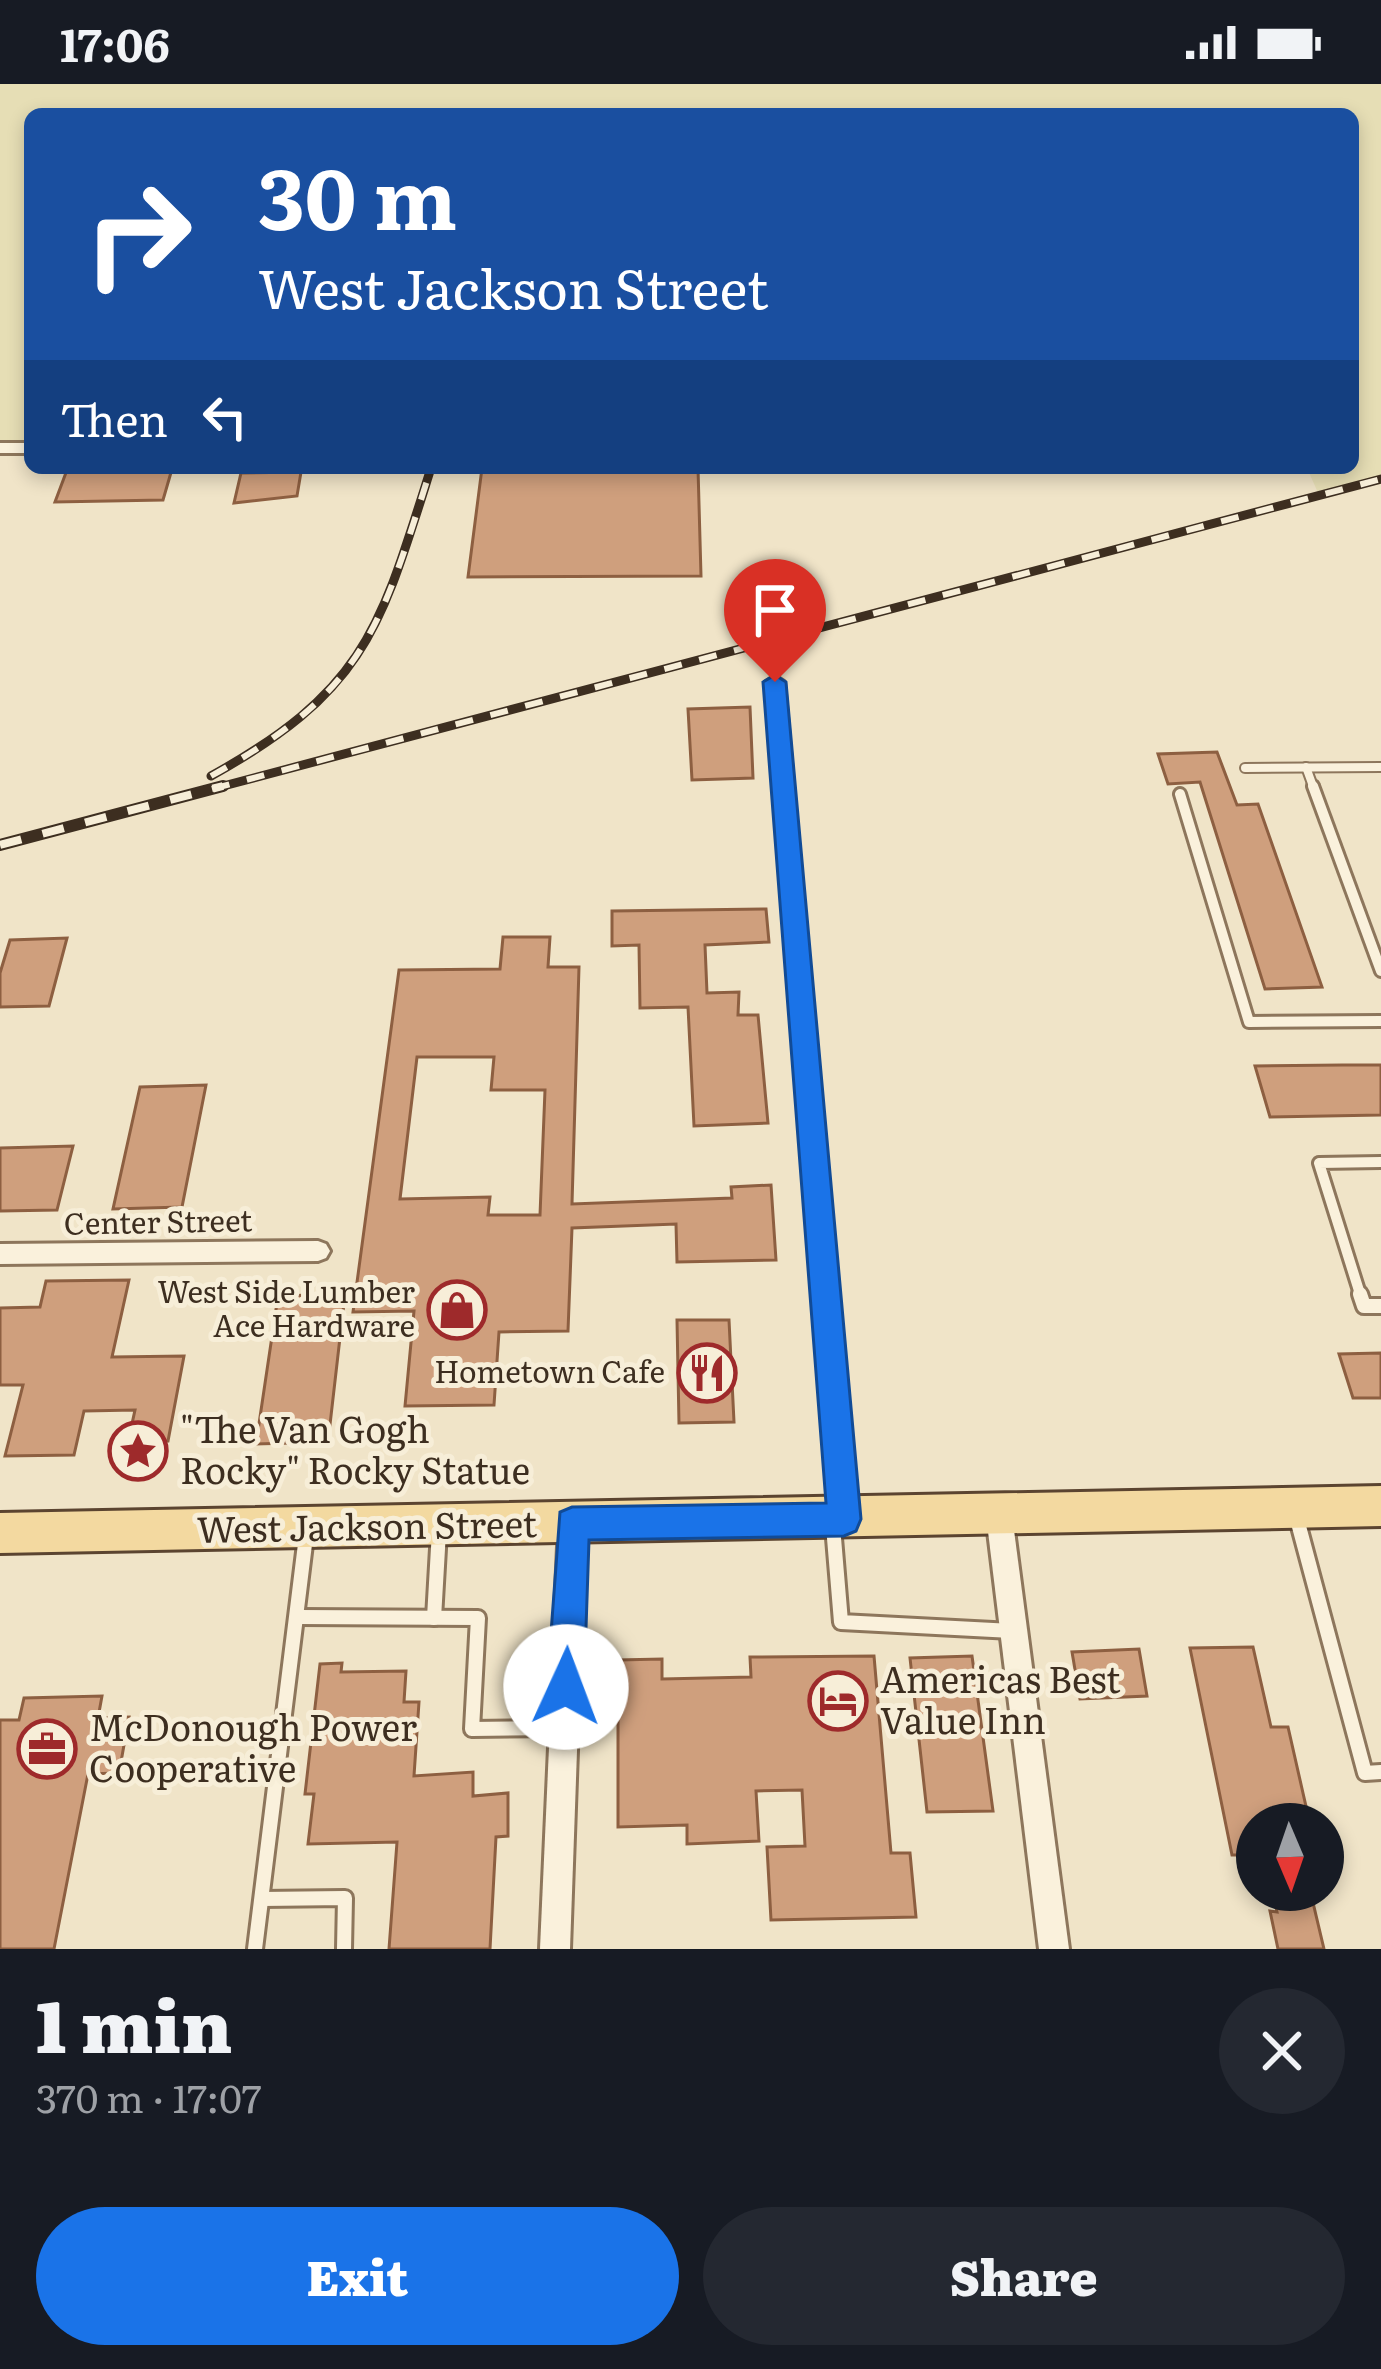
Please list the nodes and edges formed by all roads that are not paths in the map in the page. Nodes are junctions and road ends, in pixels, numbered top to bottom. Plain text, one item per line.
1 (775, 682) dead end
2 (1306, 767) junction
3 (1381, 767) edge
4 (1245, 768) dead end
5 (1180, 794) dead end
6 (1378, 956) edge
7 (1381, 971) edge
8 (1381, 1021) edge
9 (1381, 1162) edge
10 (318, 1251) dead end
11 (0, 1255) edge
12 (1381, 1306) edge
13 (1381, 1506) edge
14 (1294, 1508) junction
15 (998, 1515) junction
16 (838, 1519) junction
17 (572, 1524) junction
18 (439, 1526) junction
19 (307, 1528) junction
20 (0, 1533) edge
21 (299, 1616) junction
22 (434, 1618) junction
23 (1012, 1630) junction
24 (564, 1728) junction
25 (1381, 1772) edge
26 (262, 1898) junction
27 (255, 1949) edge
28 (344, 1949) edge
29 (555, 1949) edge
30 (1054, 1949) edge

1 - 16 street
2 - 3 lane
2 - 4 lane
2 - 6 lane
5 - 8 lane
6 - 7 lane
9 - 12 lane
10 - 11 street, Center Street
13 - 14 main road, West Jackson Street
14 - 15 main road, West Jackson Street
14 - 25 lane
15 - 16 main road, West Jackson Street
15 - 23 street
16 - 17 main road, West Jackson Street
16 - 23 lane
17 - 18 main road, West Jackson Street
17 - 24 street
18 - 19 main road, West Jackson Street
18 - 22 lane
19 - 20 main road, West Jackson Street
19 - 21 lane
21 - 22 lane
21 - 26 lane
22 - 24 lane
23 - 30 street
24 - 29 street
26 - 27 lane
26 - 28 lane

